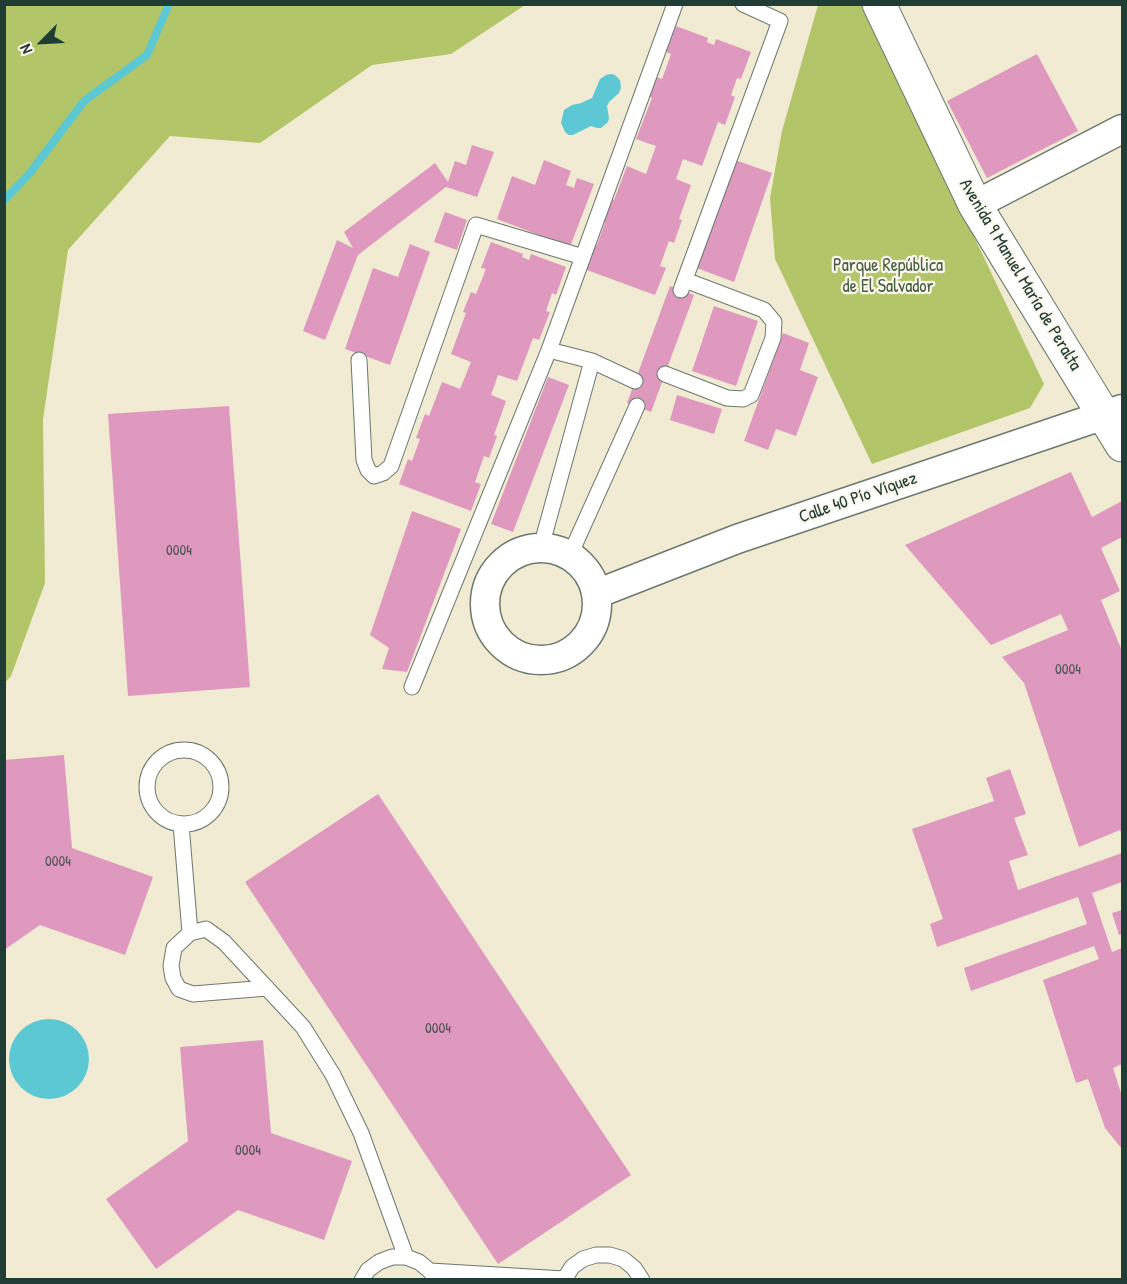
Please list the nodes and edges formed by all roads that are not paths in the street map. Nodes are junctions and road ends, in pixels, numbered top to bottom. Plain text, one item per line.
1 (675, 4) edge
2 (743, 4) edge
3 (879, 4) edge
4 (1122, 129) edge
5 (975, 205) junction
6 (583, 257) junction
7 (549, 350) junction
8 (359, 360) dead end
9 (592, 361) junction
10 (665, 374) dead end
11 (635, 381) dead end
12 (637, 406) dead end
13 (1113, 412) edge
14 (1122, 445) edge
15 (541, 547) junction
16 (570, 555) junction
17 (596, 594) junction
18 (412, 687) dead end
19 (181, 824) junction
20 (190, 933) junction
21 (267, 988) junction
22 (406, 1257) junction
23 (433, 1275) edge
24 (564, 1279) edge
25 (362, 1280) edge
26 (642, 1280) edge

1 - 6 lane
2 - 10 lane
3 - 5 street, Avenida 9 Manuel María de Peralta
4 - 5 street
5 - 13 street, Avenida 9 Manuel María de Peralta
6 - 7 lane
6 - 8 lane
7 - 9 lane
7 - 18 lane
9 - 11 lane
9 - 15 lane
12 - 16 lane
13 - 14 street, Avenida 9 Manuel María de Peralta
13 - 17 street, Calle 40 Pío Víquez
15 - 16 street
15 - 17 street
16 - 17 street
19 - 19 lane
19 - 20 lane
20 - 21 lane
20 - 21 lane
21 - 22 lane
22 - 23 lane
22 - 25 lane
23 - 24 lane
24 - 26 lane

